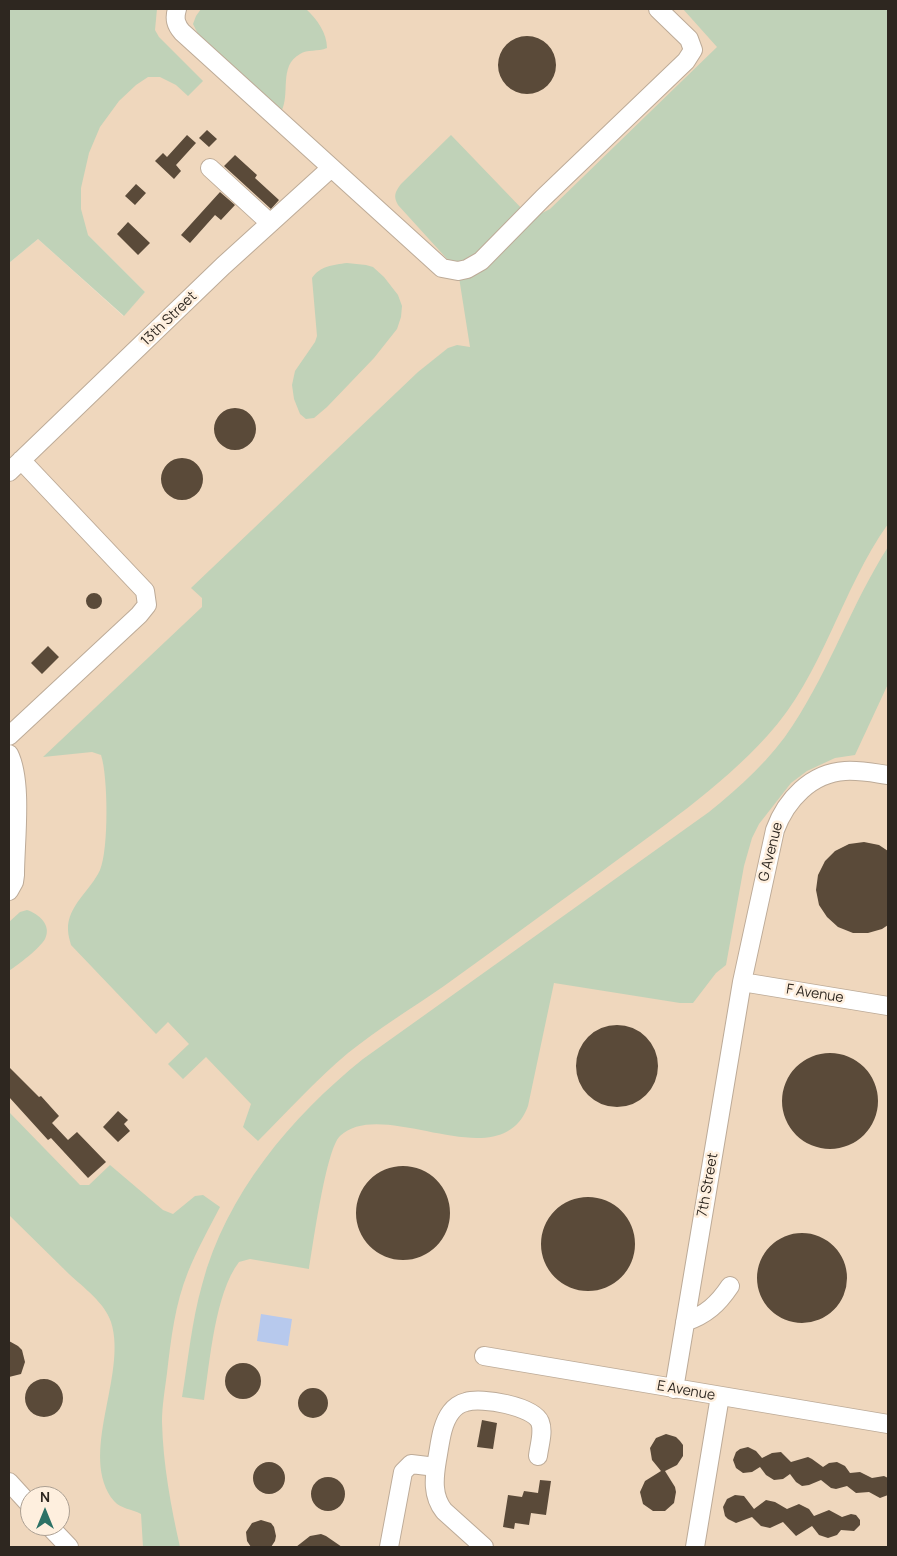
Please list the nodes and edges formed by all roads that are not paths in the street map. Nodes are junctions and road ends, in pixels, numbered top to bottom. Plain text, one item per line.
1 (177, 9) edge
2 (658, 9) edge
3 (210, 168) dead end
4 (331, 168) junction
5 (270, 223) junction
6 (15, 466) edge
7 (9, 736) edge
8 (9, 754) edge
9 (888, 775) edge
10 (9, 892) edge
11 (742, 982) junction
12 (888, 1006) edge
13 (730, 1286) dead end
14 (685, 1322) junction
15 (484, 1356) dead end
16 (674, 1389) junction
17 (720, 1396) junction
18 (888, 1424) edge
19 (538, 1456) dead end
20 (436, 1467) junction
21 (9, 1482) edge
22 (20, 1494) edge
23 (59, 1536) edge
24 (69, 1547) edge
25 (389, 1547) edge
26 (484, 1547) edge
27 (695, 1547) edge

1 - 4 lane
2 - 4 lane
3 - 5 lane
4 - 5 lane, 13th Street
5 - 6 lane, 13th Street
6 - 7 lane
8 - 10 lane
9 - 11 lane, G Avenue
11 - 12 lane, F Avenue
11 - 14 lane, 7th Street
13 - 14 lane
14 - 16 lane, 7th Street
15 - 16 lane, E Avenue
16 - 17 lane, E Avenue
17 - 18 lane, E Avenue
17 - 27 lane
19 - 20 lane
20 - 25 lane
20 - 26 lane
21 - 22 lane
23 - 24 lane

